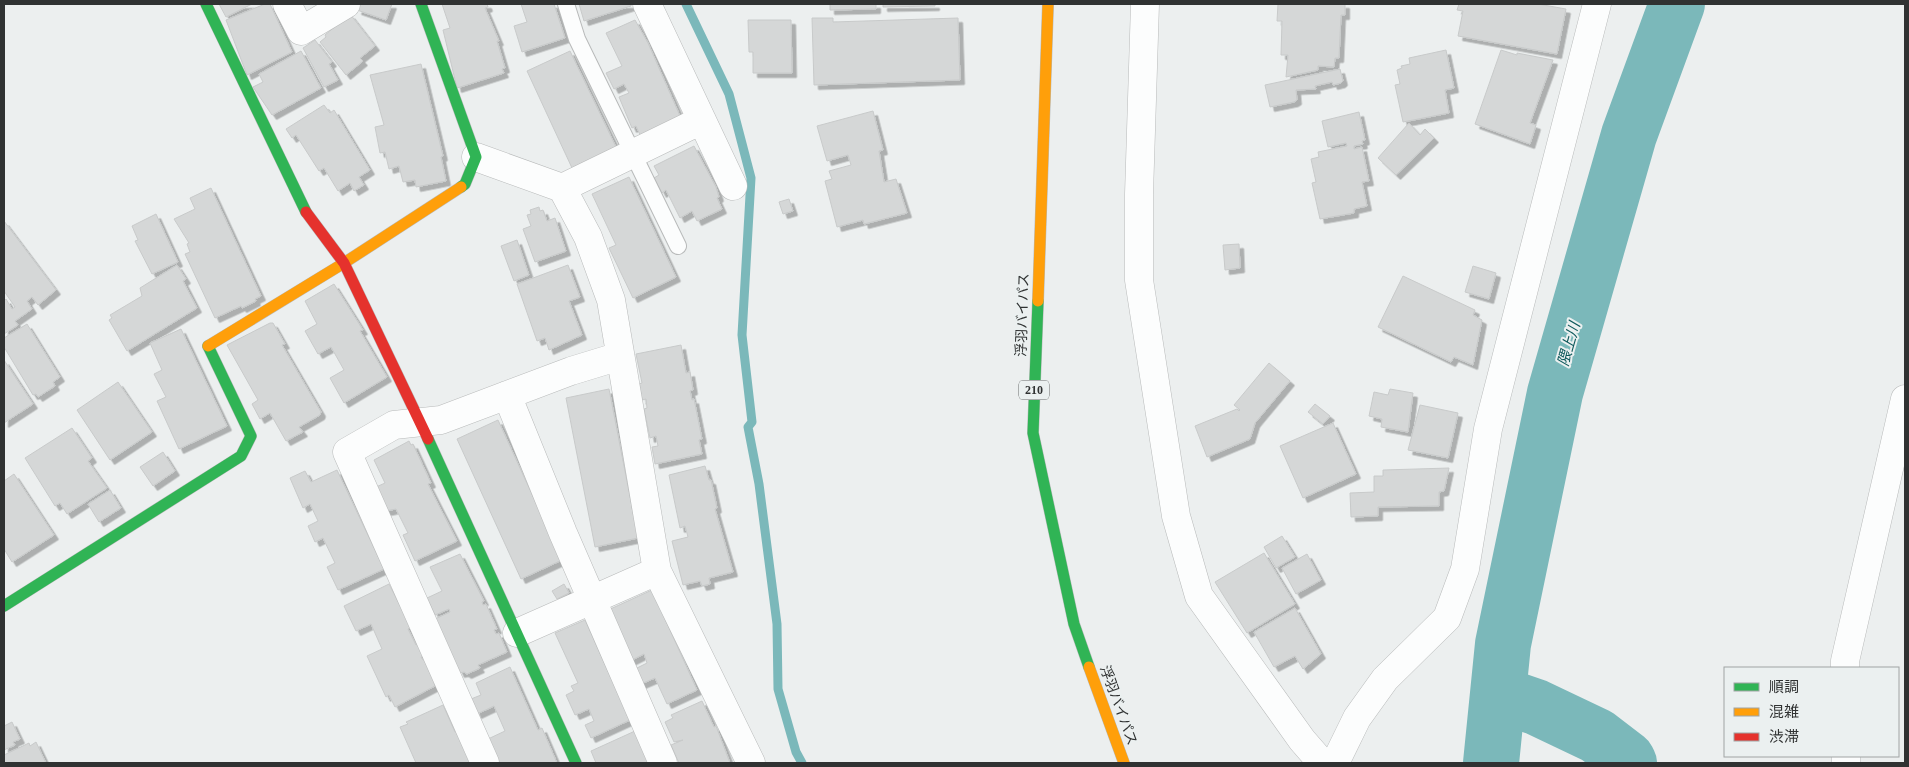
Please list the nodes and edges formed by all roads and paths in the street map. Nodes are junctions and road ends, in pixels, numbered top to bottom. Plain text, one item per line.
1 (206, 4) edge
2 (288, 4) edge
3 (346, 4) edge
4 (421, 4) edge
5 (566, 4) edge
6 (647, 4) edge
7 (1048, 4) edge
8 (1145, 4) edge
9 (1597, 4) edge
10 (702, 120) junction
11 (633, 154) junction
12 (476, 157) junction
13 (733, 186) dead end
14 (562, 188) junction
15 (678, 246) dead end
16 (344, 263) junction
17 (620, 356) junction
18 (507, 395) junction
19 (1905, 399) edge
20 (420, 422) junction
21 (657, 571) junction
22 (592, 600) junction
23 (4, 606) edge
24 (517, 634) junction
25 (1845, 667) edge
26 (485, 763) edge
27 (576, 763) edge
28 (663, 763) edge
29 (752, 763) edge
30 (1124, 763) edge
31 (1322, 763) edge
32 (1335, 763) edge

1 - 16 main road
2 - 3 street
4 - 12 main road
5 - 11 lane
6 - 10 street
7 - 30 main road, 浮羽バイパス / 210
8 - 31 street
9 - 32 street
10 - 11 street
10 - 13 street
11 - 14 street
11 - 15 lane
12 - 14 street
12 - 16 main road
14 - 17 street
16 - 20 main road
16 - 23 main road
17 - 18 street
17 - 21 street
18 - 20 street
18 - 22 street
19 - 25 street
20 - 24 main road
20 - 26 street
21 - 22 street
21 - 29 street
22 - 24 street
22 - 28 street
24 - 27 main road

